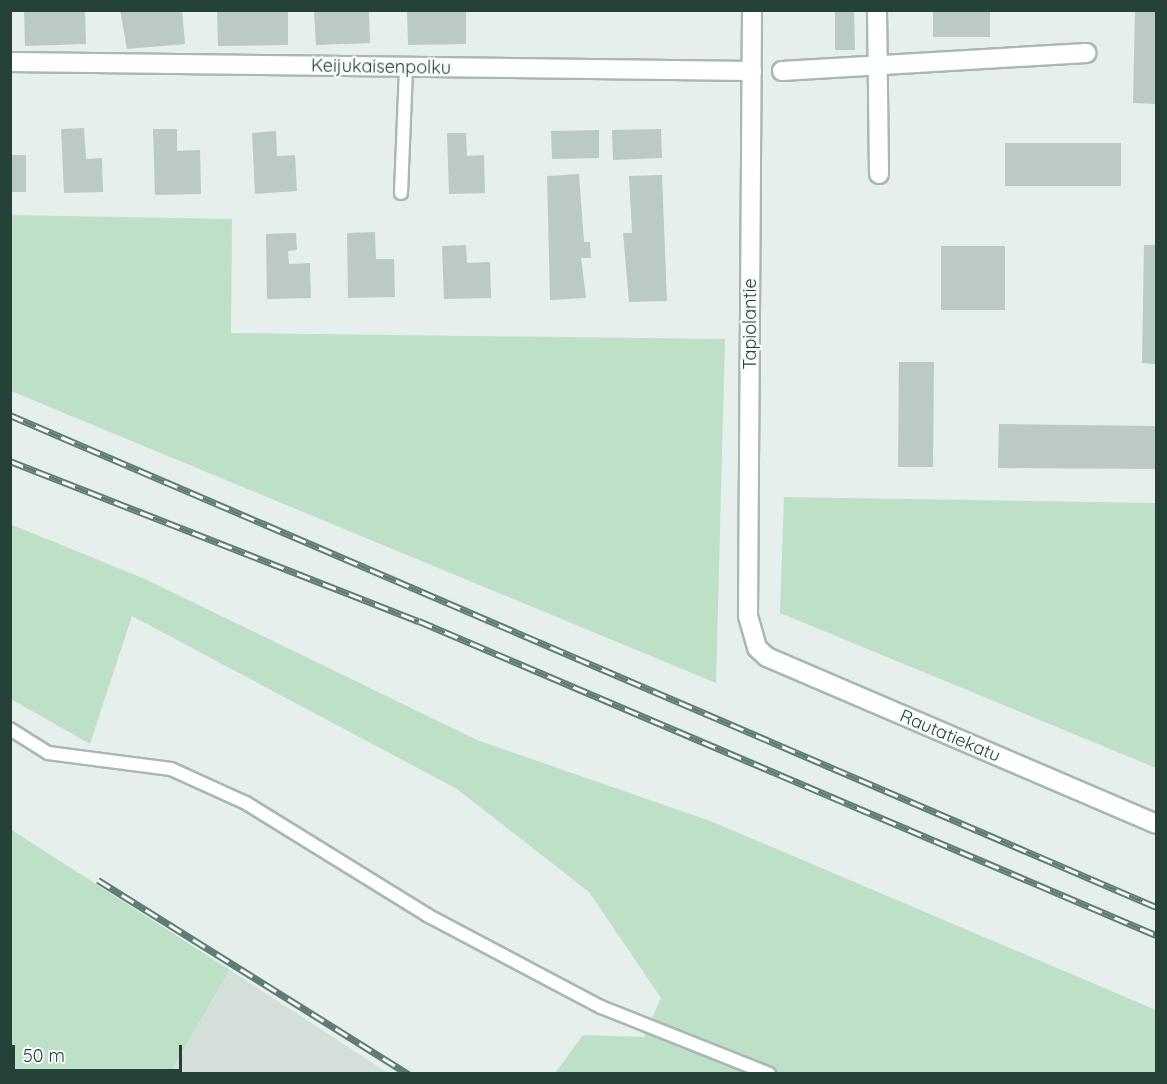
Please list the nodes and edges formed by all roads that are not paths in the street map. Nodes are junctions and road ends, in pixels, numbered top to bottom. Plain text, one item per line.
1 (752, 10) edge
2 (877, 10) edge
3 (1086, 53) dead end
4 (10, 62) edge
5 (878, 64) junction
6 (406, 68) junction
7 (752, 71) junction
8 (782, 71) dead end
9 (879, 174) dead end
10 (401, 193) dead end
11 (752, 636) joint
12 (10, 729) edge
13 (1156, 824) edge
14 (769, 1074) edge

1 - 7 street, Tapiolantie
2 - 5 street
3 - 5 street
4 - 6 street, Keijukaisenpolku
5 - 8 street
5 - 9 street
6 - 7 street, Keijukaisenpolku
6 - 10 lane
7 - 11 street, Tapiolantie
11 - 13 street, Rautatiekatu
12 - 14 lane

